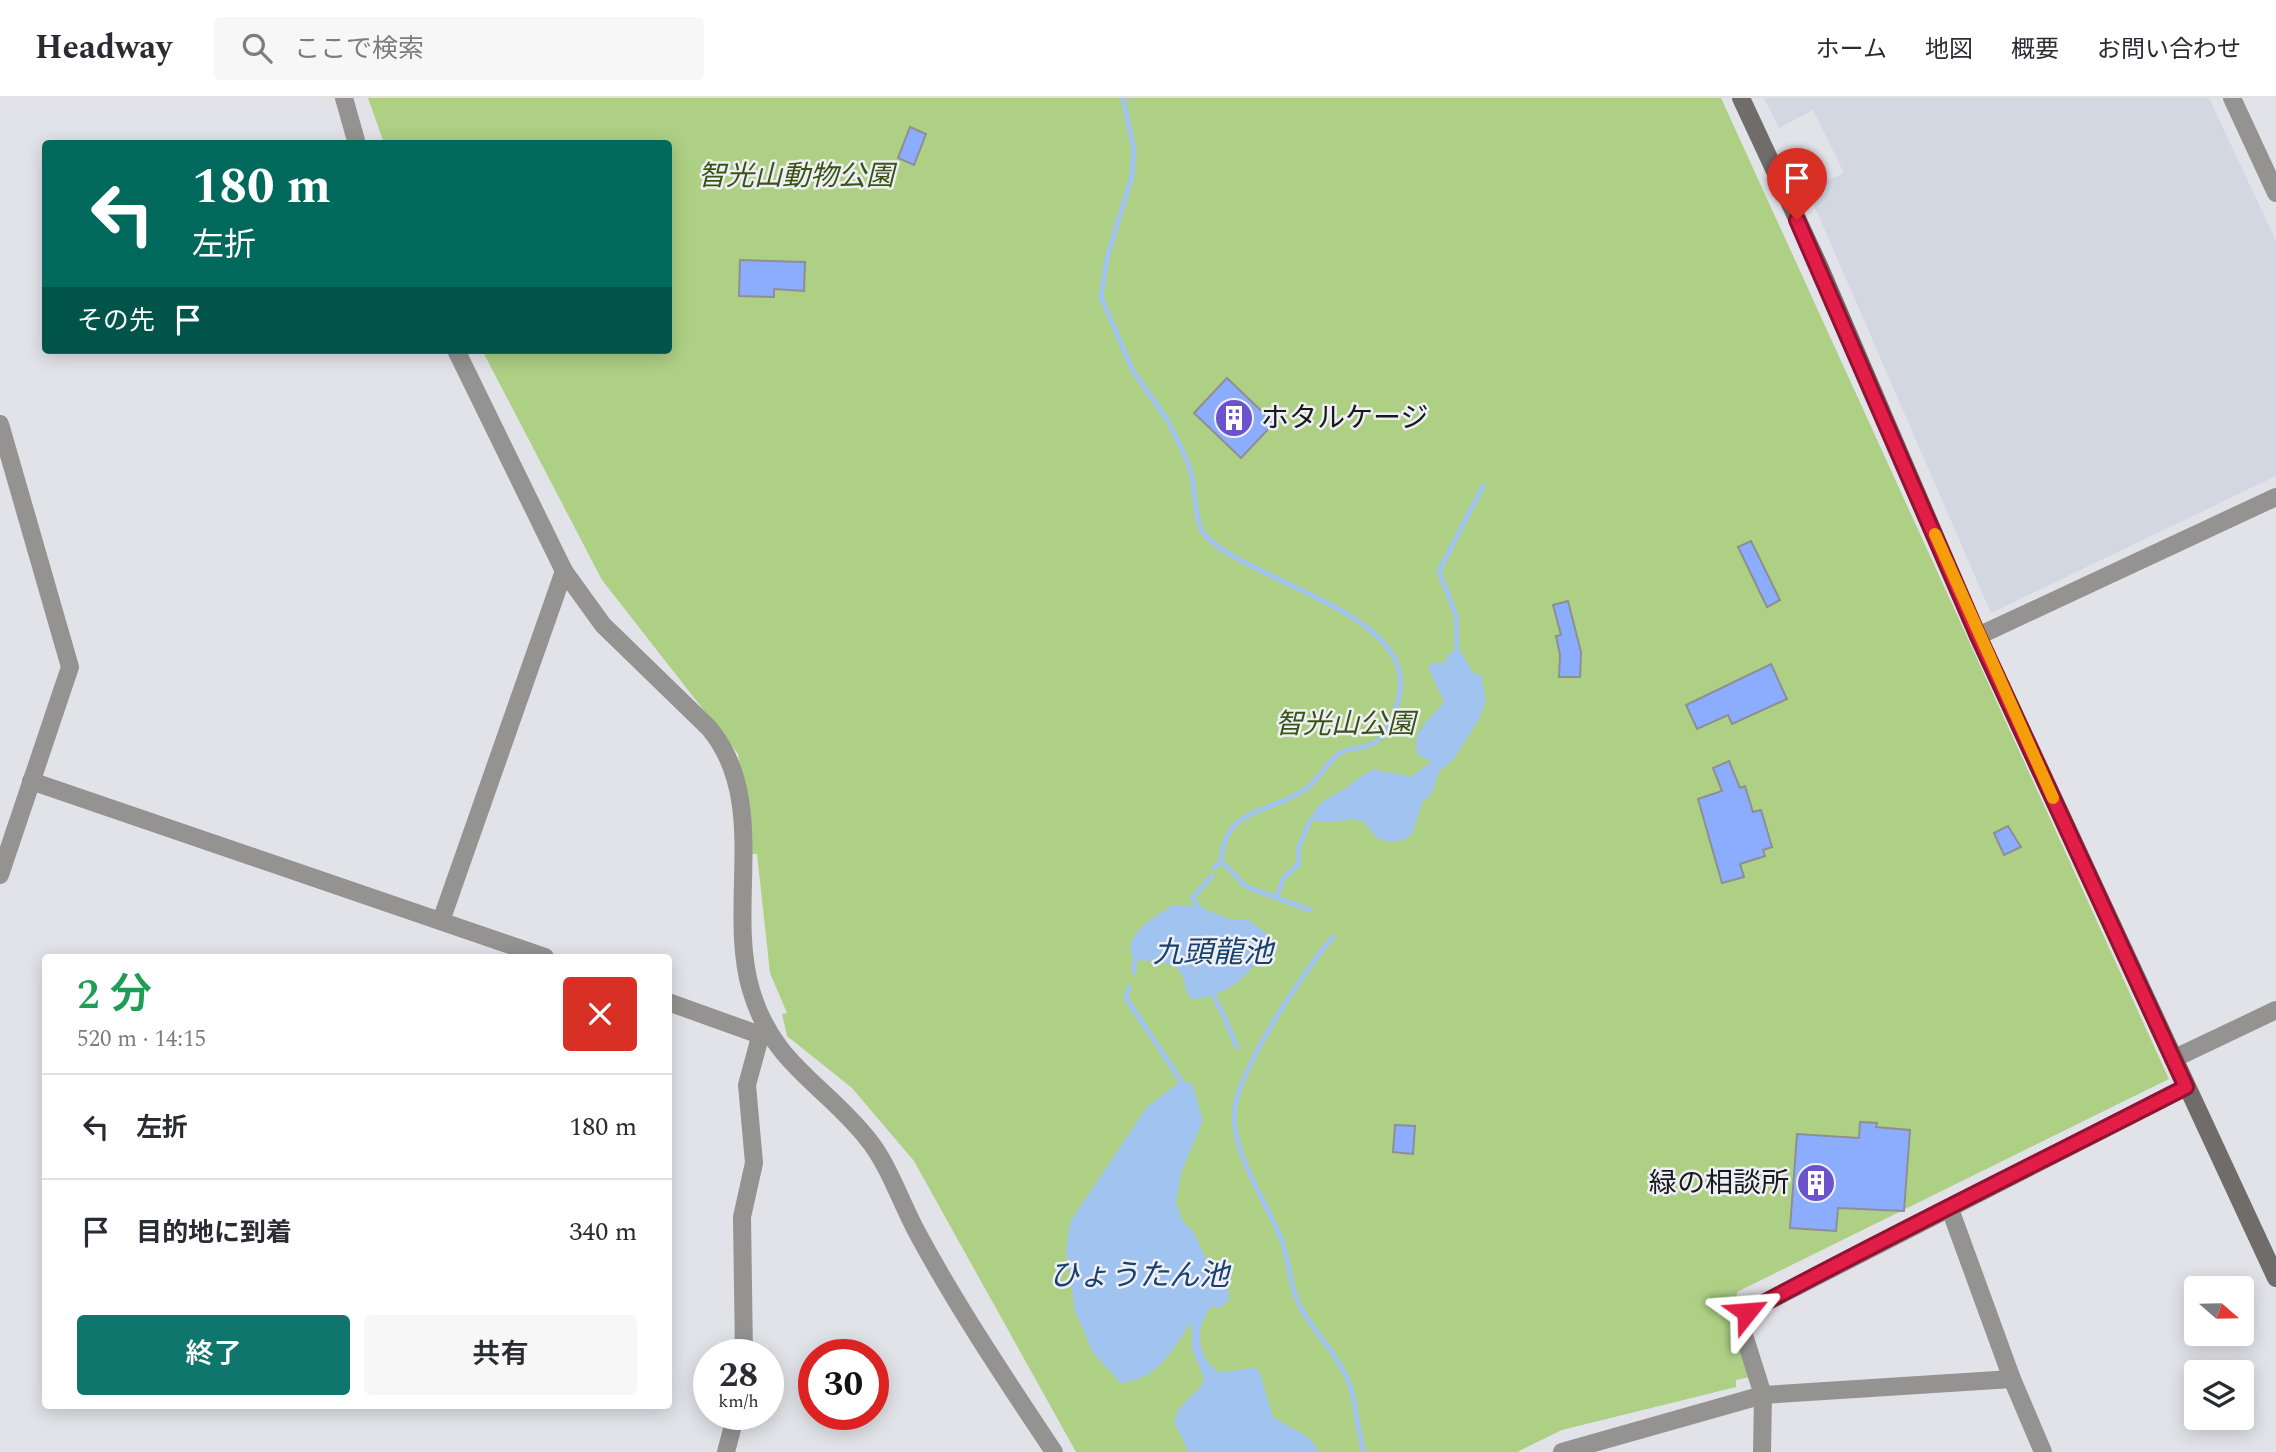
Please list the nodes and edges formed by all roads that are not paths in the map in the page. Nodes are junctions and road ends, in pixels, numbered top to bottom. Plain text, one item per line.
1 (344, 98) edge
2 (1741, 98) edge
3 (2232, 98) edge
4 (357, 140) edge
5 (2276, 193) edge
6 (458, 354) edge
7 (0, 424) edge
8 (2276, 496) edge
9 (564, 571) junction
10 (1978, 636) junction
11 (31, 781) junction
12 (0, 875) edge
13 (441, 920) junction
14 (537, 954) edge
15 (672, 1003) edge
16 (2276, 1010) edge
17 (761, 1031) junction
18 (2173, 1059) junction
19 (2186, 1087) junction
20 (1950, 1209) junction
21 (2276, 1278) edge
22 (744, 1339) edge
23 (2012, 1379) junction
24 (1763, 1395) junction
25 (732, 1430) edge
26 (726, 1452) edge
27 (1054, 1452) edge
28 (1562, 1452) edge
29 (1762, 1452) edge
30 (2043, 1452) edge

1 - 4 street
2 - 10 street
3 - 5 street
6 - 9 street
7 - 11 street
8 - 10 street
9 - 13 street
9 - 17 street
10 - 18 street
11 - 12 street
11 - 13 street
13 - 14 street
15 - 17 street
16 - 18 street
17 - 22 street
17 - 27 street
18 - 19 street
19 - 20 street
19 - 21 street
20 - 23 street
20 - 24 street
23 - 24 street
23 - 30 street
24 - 28 street
24 - 29 street
25 - 26 street

